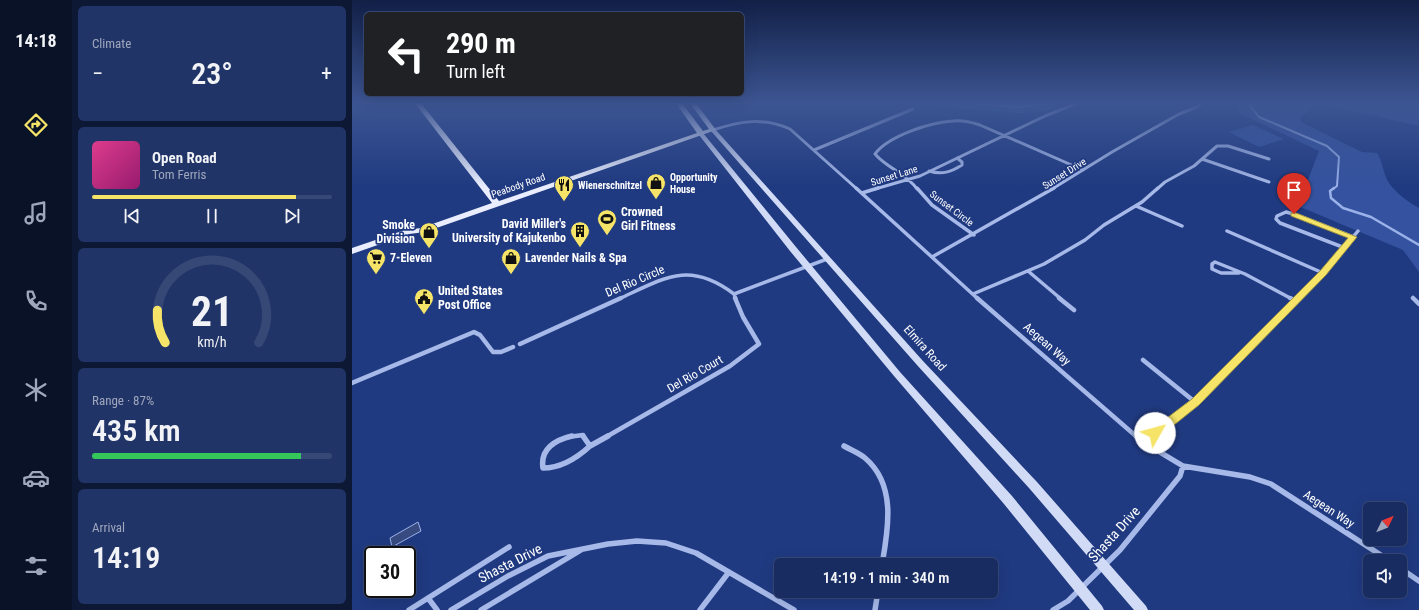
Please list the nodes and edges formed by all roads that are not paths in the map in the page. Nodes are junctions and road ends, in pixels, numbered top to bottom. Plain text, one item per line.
1 (439, 130) edge
2 (698, 130) edge
3 (712, 130) edge
4 (713, 130) edge
5 (792, 130) edge
6 (861, 130) edge
7 (917, 130) edge
8 (993, 130) edge
9 (1014, 130) edge
10 (1150, 130) edge
11 (701, 134) junction
12 (1004, 135) junction
13 (814, 150) junction
14 (957, 158) junction
15 (1269, 158) dead end
16 (1202, 159) junction
17 (1083, 170) junction
18 (929, 171) junction
19 (910, 179) junction
20 (1269, 182) dead end
21 (862, 193) junction
22 (497, 204) junction
23 (1136, 206) junction
24 (1182, 226) dead end
25 (422, 230) junction
26 (1227, 231) dead end
27 (1358, 231) dead end
28 (974, 235) junction
29 (1353, 237) junction
30 (1345, 248) junction
31 (352, 251) edge
32 (352, 258) edge
33 (932, 258) junction
34 (827, 259) junction
35 (807, 266) junction
36 (1028, 271) junction
37 (1239, 273) junction
38 (1323, 273) junction
39 (734, 294) junction
40 (973, 294) junction
41 (1414, 298) dead end
42 (1295, 300) junction
43 (1419, 304) edge
44 (1074, 310) dead end
45 (520, 344) dead end
46 (513, 347) dead end
47 (1143, 360) dead end
48 (352, 383) edge
49 (1196, 402) junction
50 (1143, 442) junction
51 (590, 446) junction
52 (844, 446) dead end
53 (1183, 466) junction
54 (509, 547) dead end
55 (585, 548) junction
56 (1379, 554) edge
57 (883, 558) edge
58 (1104, 564) junction
59 (729, 572) junction
60 (1407, 573) edge
61 (1419, 581) edge
62 (1080, 588) junction
63 (428, 598) junction
64 (877, 598) edge
65 (409, 610) edge
66 (437, 610) edge
67 (451, 610) edge
68 (481, 610) edge
69 (700, 610) edge
70 (794, 610) edge
71 (874, 610) edge
72 (1053, 610) edge
73 (1098, 610) edge
74 (1142, 610) edge

1 - 22 main road
2 - 11 main road
3 - 11 main road, Peabody Road
4 - 34 main road, Elmira Road
5 - 13 street, Aegean Way
6 - 13 street
7 - 19 street, Sunset Circle
8 - 12 street, Sunset Circle
9 - 12 street, Sunset Lane
10 - 17 street, Sunset Drive
11 - 22 main road, Peabody Road
11 - 35 main road
12 - 14 street, Sunset Lane
12 - 17 street, Sunset Circle
13 - 21 street, Aegean Way
14 - 18 street, Sunset Lane
14 - 18 street, Sunset Lane
15 - 16 street
16 - 20 street
16 - 23 street
17 - 28 street, Sunset Drive
18 - 19 street, Sunset Lane
19 - 21 street, Sunset Lane
19 - 28 street, Sunset Circle
21 - 33 street, Aegean Way
22 - 25 main road, Peabody Road
23 - 24 street
23 - 36 street
25 - 31 main road, Peabody Road
25 - 32 main road, Peabody Road
26 - 38 street
27 - 29 street
28 - 33 street, Sunset Drive
29 - 30 street
29 - 30 street
30 - 38 street
33 - 40 street, Aegean Way
34 - 35 street
34 - 58 main road, Elmira Road
35 - 39 street
35 - 62 main road
36 - 40 street
36 - 44 street
37 - 37 street
37 - 42 street
38 - 42 street
39 - 45 street, Del Rio Circle
39 - 51 street, Del Rio Court
40 - 50 street, Aegean Way
41 - 43 street
42 - 49 street
46 - 48 street
47 - 49 street
49 - 50 street
50 - 53 street, Aegean Way
51 - 51 street
52 - 57 street
53 - 56 street, Aegean Way
53 - 58 street, Shasta Drive
54 - 63 street
55 - 59 street, Shasta Drive
55 - 67 street, Shasta Drive
55 - 68 street, Shasta Drive
58 - 62 street, Shasta Drive
58 - 74 main road, Elmira Road
59 - 69 street
59 - 70 street, Shasta Drive
60 - 61 street
62 - 72 street, Shasta Drive
62 - 73 main road
63 - 65 street
63 - 66 street
64 - 71 street

